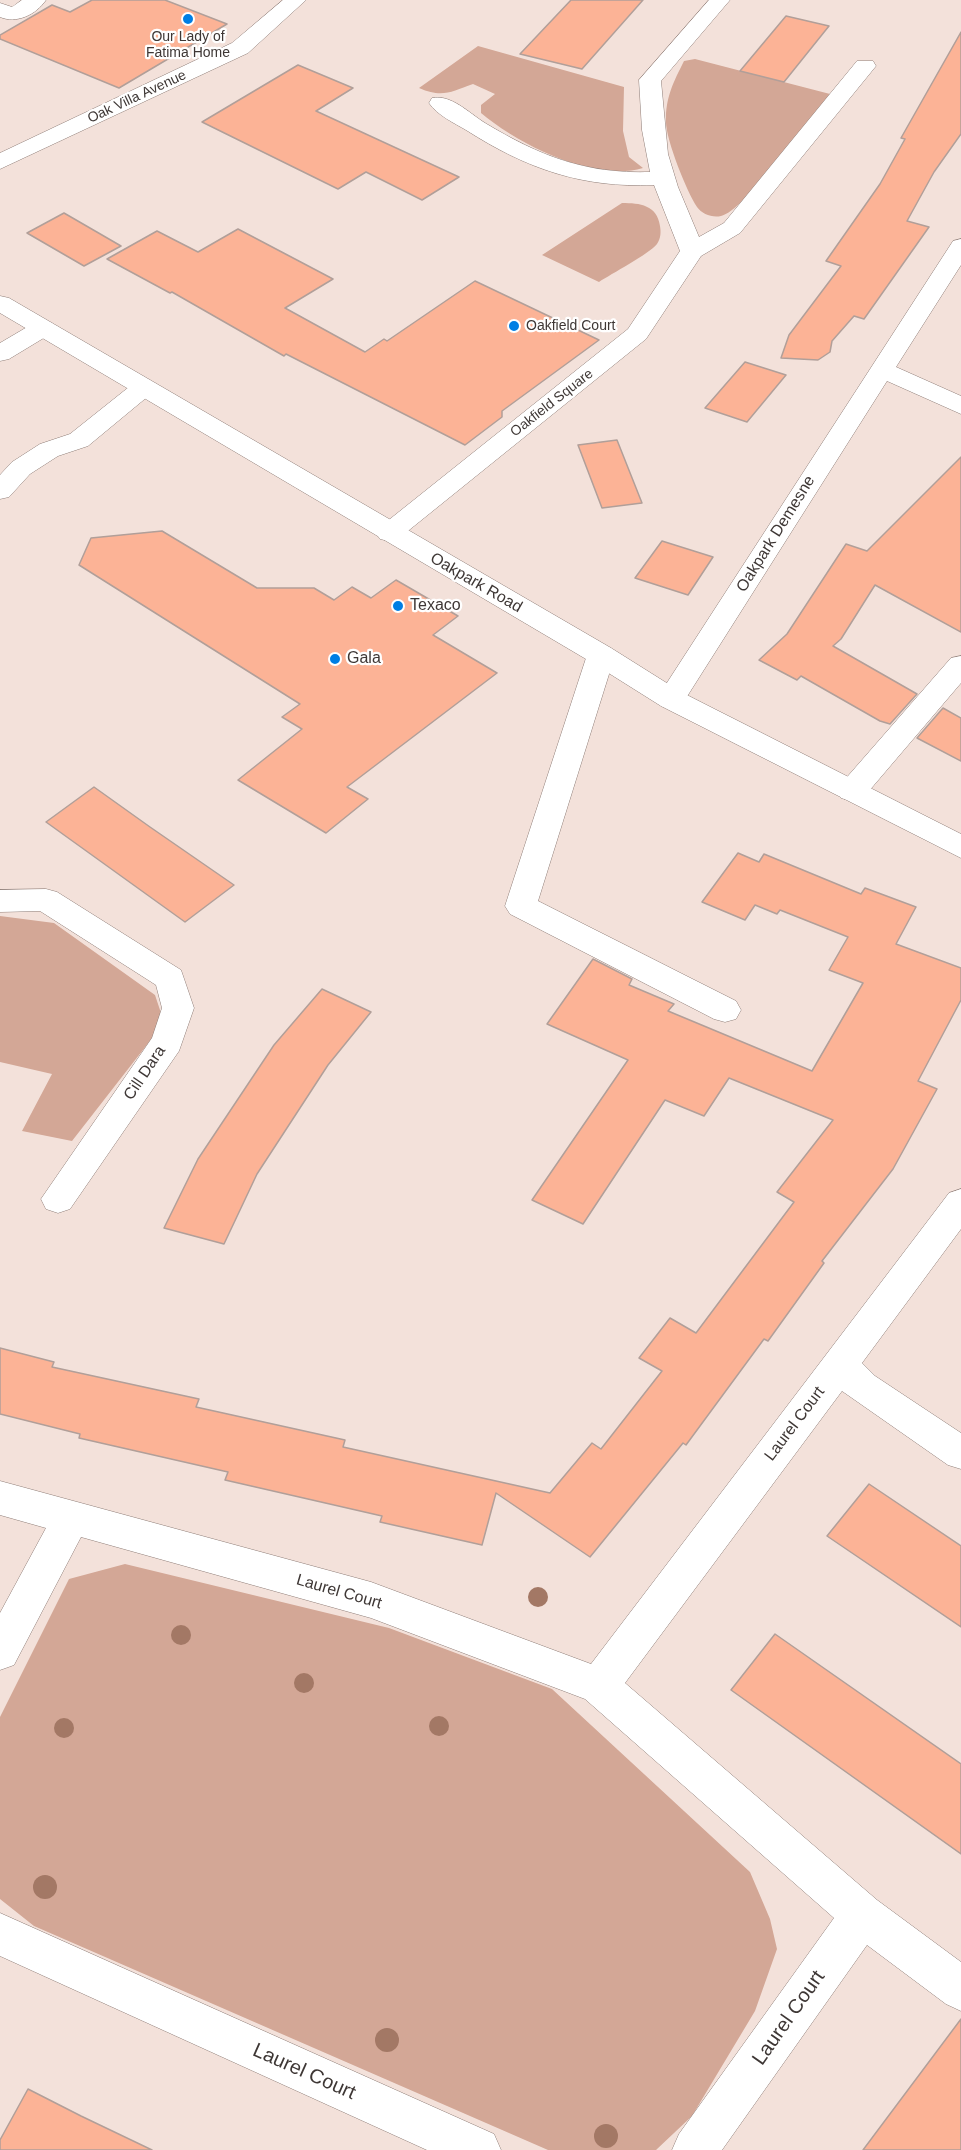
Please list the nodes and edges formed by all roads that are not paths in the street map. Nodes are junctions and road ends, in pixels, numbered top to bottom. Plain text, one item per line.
1 (36, 0) edge
2 (296, 0) edge
3 (720, 0) edge
4 (0, 9) edge
5 (865, 66) dead end
6 (440, 103) dead end
7 (0, 162) edge
8 (663, 178) junction
9 (961, 246) edge
10 (692, 251) junction
11 (0, 303) edge
12 (43, 328) junction
13 (0, 354) edge
14 (881, 369) junction
15 (143, 388) junction
16 (961, 406) edge
17 (0, 491) edge
18 (389, 533) junction
19 (601, 655) junction
20 (961, 665) edge
21 (670, 699) junction
22 (852, 791) junction
23 (961, 847) edge
24 (0, 901) edge
25 (725, 1010) dead end
26 (58, 1199) dead end
27 (961, 1203) edge
28 (839, 1364) junction
29 (961, 1453) edge
30 (0, 1498) edge
31 (72, 1517) junction
32 (0, 1652) edge
33 (599, 1686) junction
34 (862, 1915) junction
35 (0, 1934) edge
36 (961, 1989) edge
37 (478, 2150) edge
38 (695, 2150) edge

1 - 4 street
2 - 7 street, Oak Villa Avenue
3 - 8 street
5 - 10 street, Oakfield Square
6 - 8 street
8 - 10 street
9 - 14 street, Oakpark Demesne
10 - 18 street, Oakfield Square
11 - 12 street, Oakpark Road
12 - 13 street
12 - 15 street, Oakpark Road
14 - 16 street
14 - 21 street, Oakpark Demesne
15 - 17 street
15 - 18 street, Oakpark Road
18 - 19 street, Oakpark Road
19 - 21 street, Oakpark Road
19 - 25 street
20 - 22 street
21 - 22 street, Oakpark Road
22 - 23 street, Oakpark Road
24 - 26 street, Cill Dara
27 - 28 street, Laurel Court
28 - 29 street
28 - 33 street, Laurel Court
30 - 31 street, Laurel Court
31 - 32 street
31 - 33 street, Laurel Court
33 - 34 street, Laurel Court
34 - 36 street, Laurel Court
34 - 38 street, Laurel Court
35 - 37 street, Laurel Court

